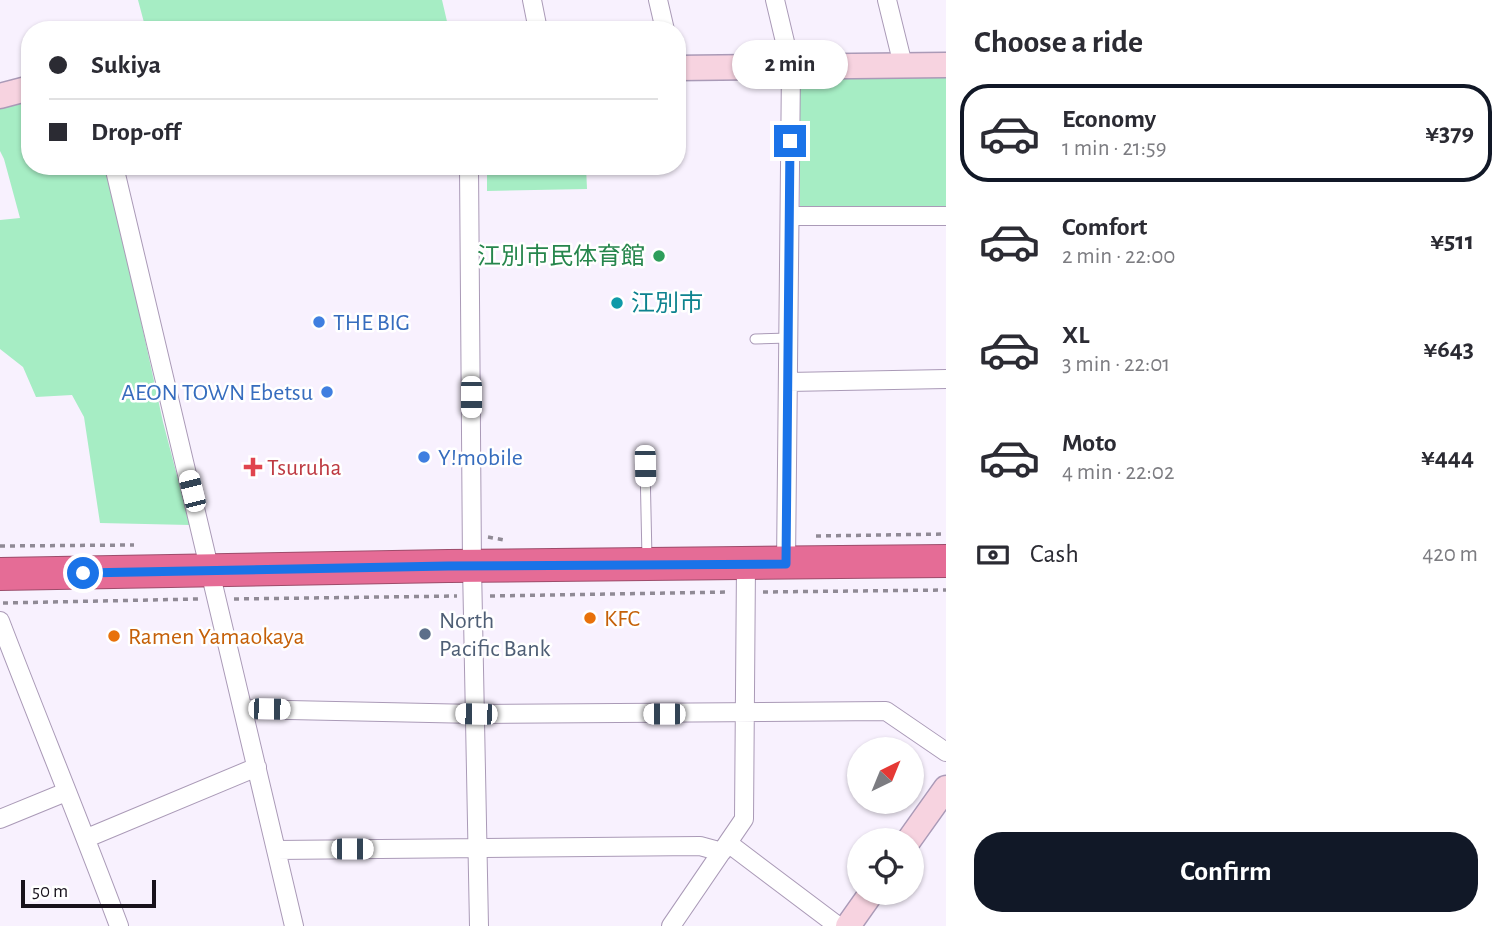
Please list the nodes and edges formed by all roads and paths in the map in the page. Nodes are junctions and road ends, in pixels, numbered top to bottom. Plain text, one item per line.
1 (531, 0) edge
2 (658, 0) edge
3 (775, 0) edge
4 (887, 0) edge
5 (536, 21) edge
6 (663, 21) edge
7 (903, 65) junction
8 (946, 65) edge
9 (791, 67) junction
10 (686, 68) edge
11 (21, 90) edge
12 (0, 96) edge
13 (116, 175) edge
14 (469, 175) edge
15 (790, 215) junction
16 (946, 216) edge
17 (789, 338) junction
18 (755, 339) dead end
19 (946, 379) edge
20 (789, 382) junction
21 (645, 466) dead end
22 (946, 561) edge
23 (746, 564) junction
24 (786, 564) junction
25 (647, 565) junction
26 (472, 566) junction
27 (211, 571) junction
28 (0, 574) edge
29 (0, 621) edge
30 (243, 709) junction
31 (476, 714) junction
32 (745, 714) junction
33 (946, 752) edge
34 (257, 767) junction
35 (946, 788) edge
36 (66, 792) junction
37 (0, 819) edge
38 (918, 828) edge
39 (87, 838) junction
40 (478, 847) junction
41 (725, 848) junction
42 (276, 850) junction
43 (863, 905) edge
44 (119, 926) edge
45 (294, 926) edge
46 (480, 926) edge
47 (671, 926) edge
48 (838, 926) edge
49 (848, 926) edge

1 - 5 street
2 - 6 street
3 - 9 street
4 - 7 street
7 - 8 street
7 - 9 street
9 - 10 street
9 - 15 street
11 - 12 street
13 - 27 street
14 - 26 street
15 - 16 street
15 - 17 street
17 - 18 lane
17 - 20 street
19 - 20 street
20 - 24 street
21 - 25 lane
22 - 24 highway
23 - 24 highway
23 - 25 highway
23 - 32 street
25 - 26 highway
26 - 27 highway
26 - 31 street
27 - 28 highway
27 - 30 street
29 - 36 street
30 - 31 street
30 - 34 street
31 - 32 street
31 - 40 street
32 - 33 street
32 - 41 street
34 - 39 street
34 - 42 street
35 - 38 street
36 - 37 street
36 - 39 street
39 - 44 street
40 - 41 street
40 - 42 street
40 - 46 street
41 - 47 street
41 - 48 street
42 - 45 street
43 - 49 street

